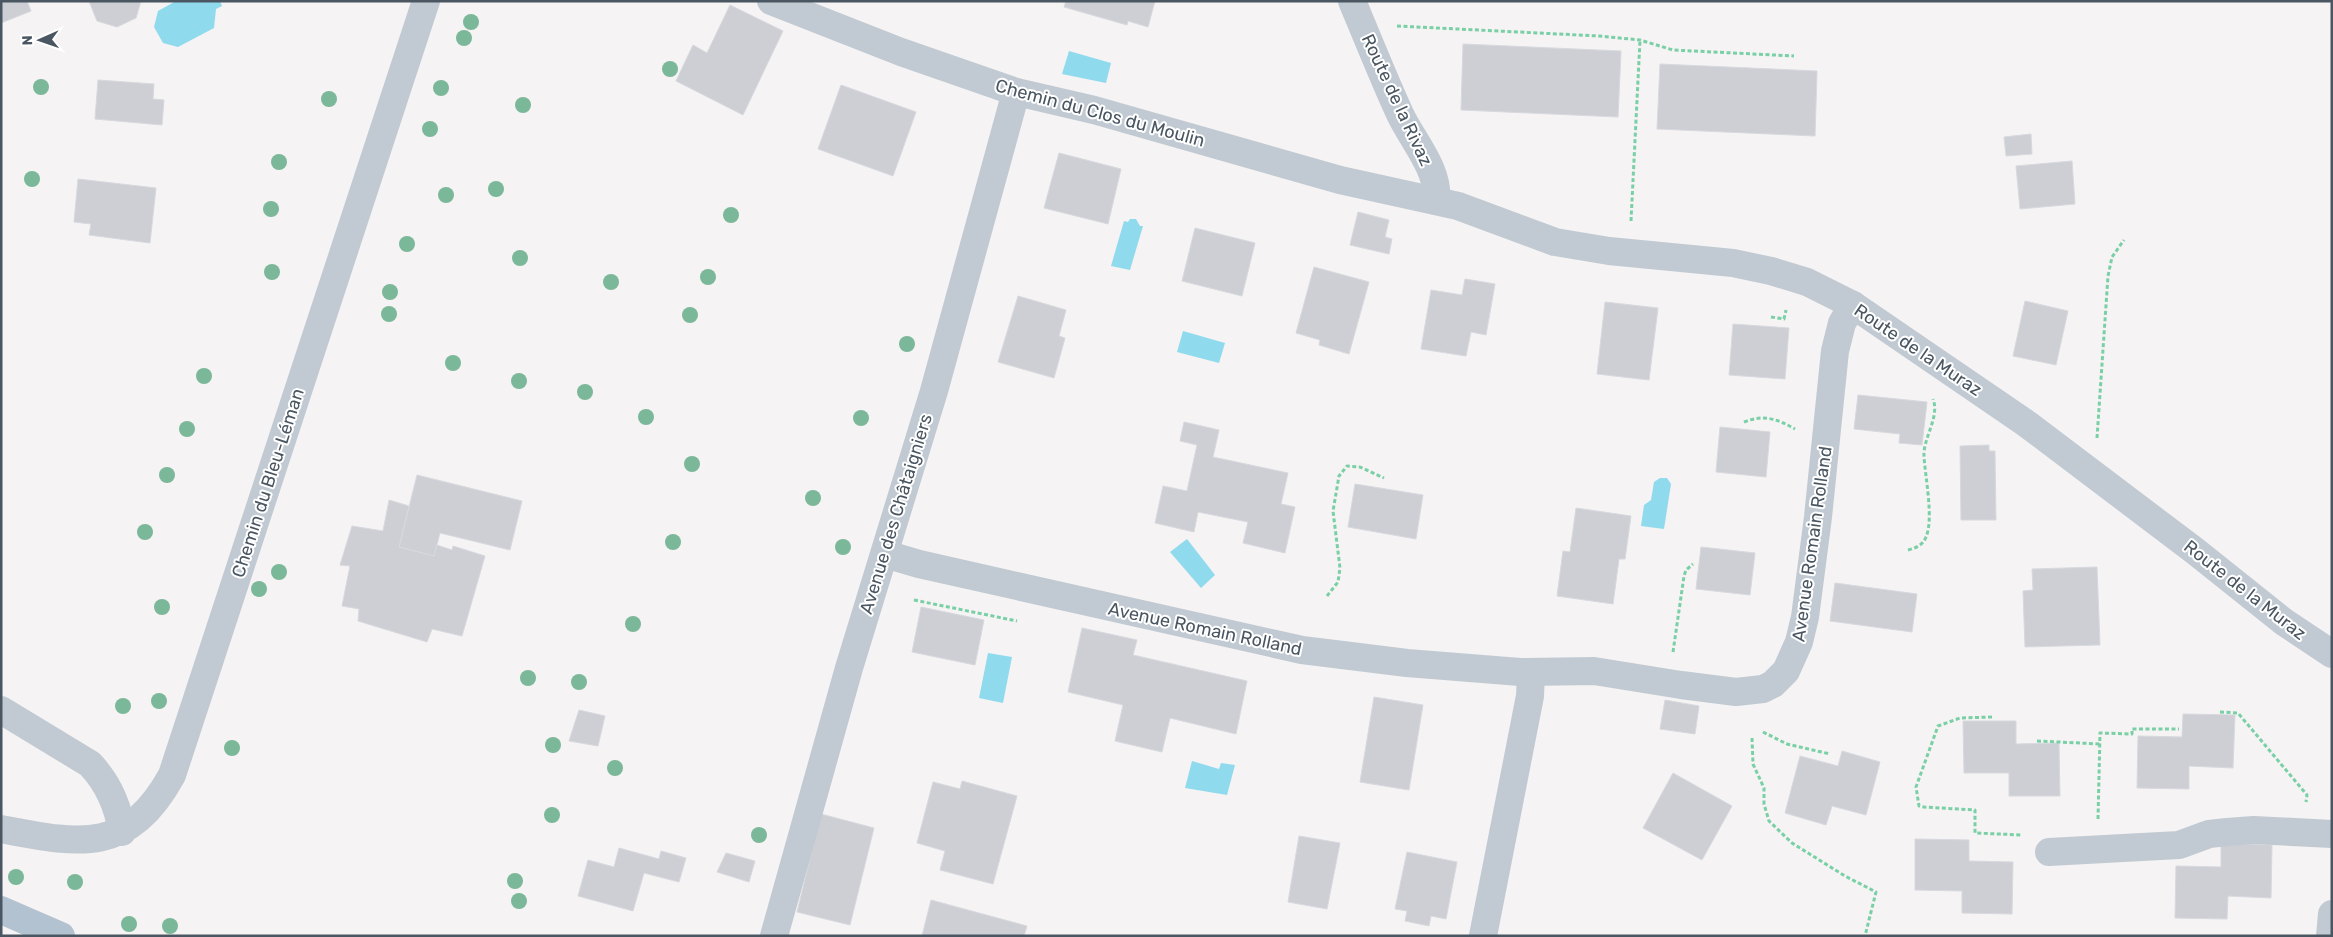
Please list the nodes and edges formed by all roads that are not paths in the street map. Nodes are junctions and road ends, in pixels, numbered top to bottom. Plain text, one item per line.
1 (426, 1) edge
2 (772, 1) edge
3 (1352, 1) edge
4 (1016, 92) junction
5 (1436, 200) junction
6 (1853, 305) junction
7 (885, 554) junction
8 (2332, 654) edge
9 (1531, 672) junction
10 (1, 710) edge
11 (1, 829) edge
12 (122, 832) junction
13 (2319, 833) edge
14 (2049, 852) road end
15 (1, 910) edge
16 (2332, 914) edge
17 (61, 936) edge
18 (774, 936) edge
19 (1483, 936) edge
20 (2330, 936) edge

1 - 12 street, Chemin du Bleu-Léman
2 - 4 street, Chemin du Clos du Moulin
3 - 5 street, Route de la Rivaz
4 - 5 street, Chemin du Clos du Moulin
4 - 7 street, Avenue des Châtaigniers
5 - 6 street, Route de la Muraz
6 - 8 street, Route de la Muraz
6 - 9 street, Avenue Romain Rolland
7 - 9 street, Avenue Romain Rolland
7 - 18 street, Avenue des Châtaigniers
9 - 19 street
10 - 12 street
11 - 12 street, Chemin du Bleu-Léman
13 - 14 street
15 - 17 main road
16 - 20 street

